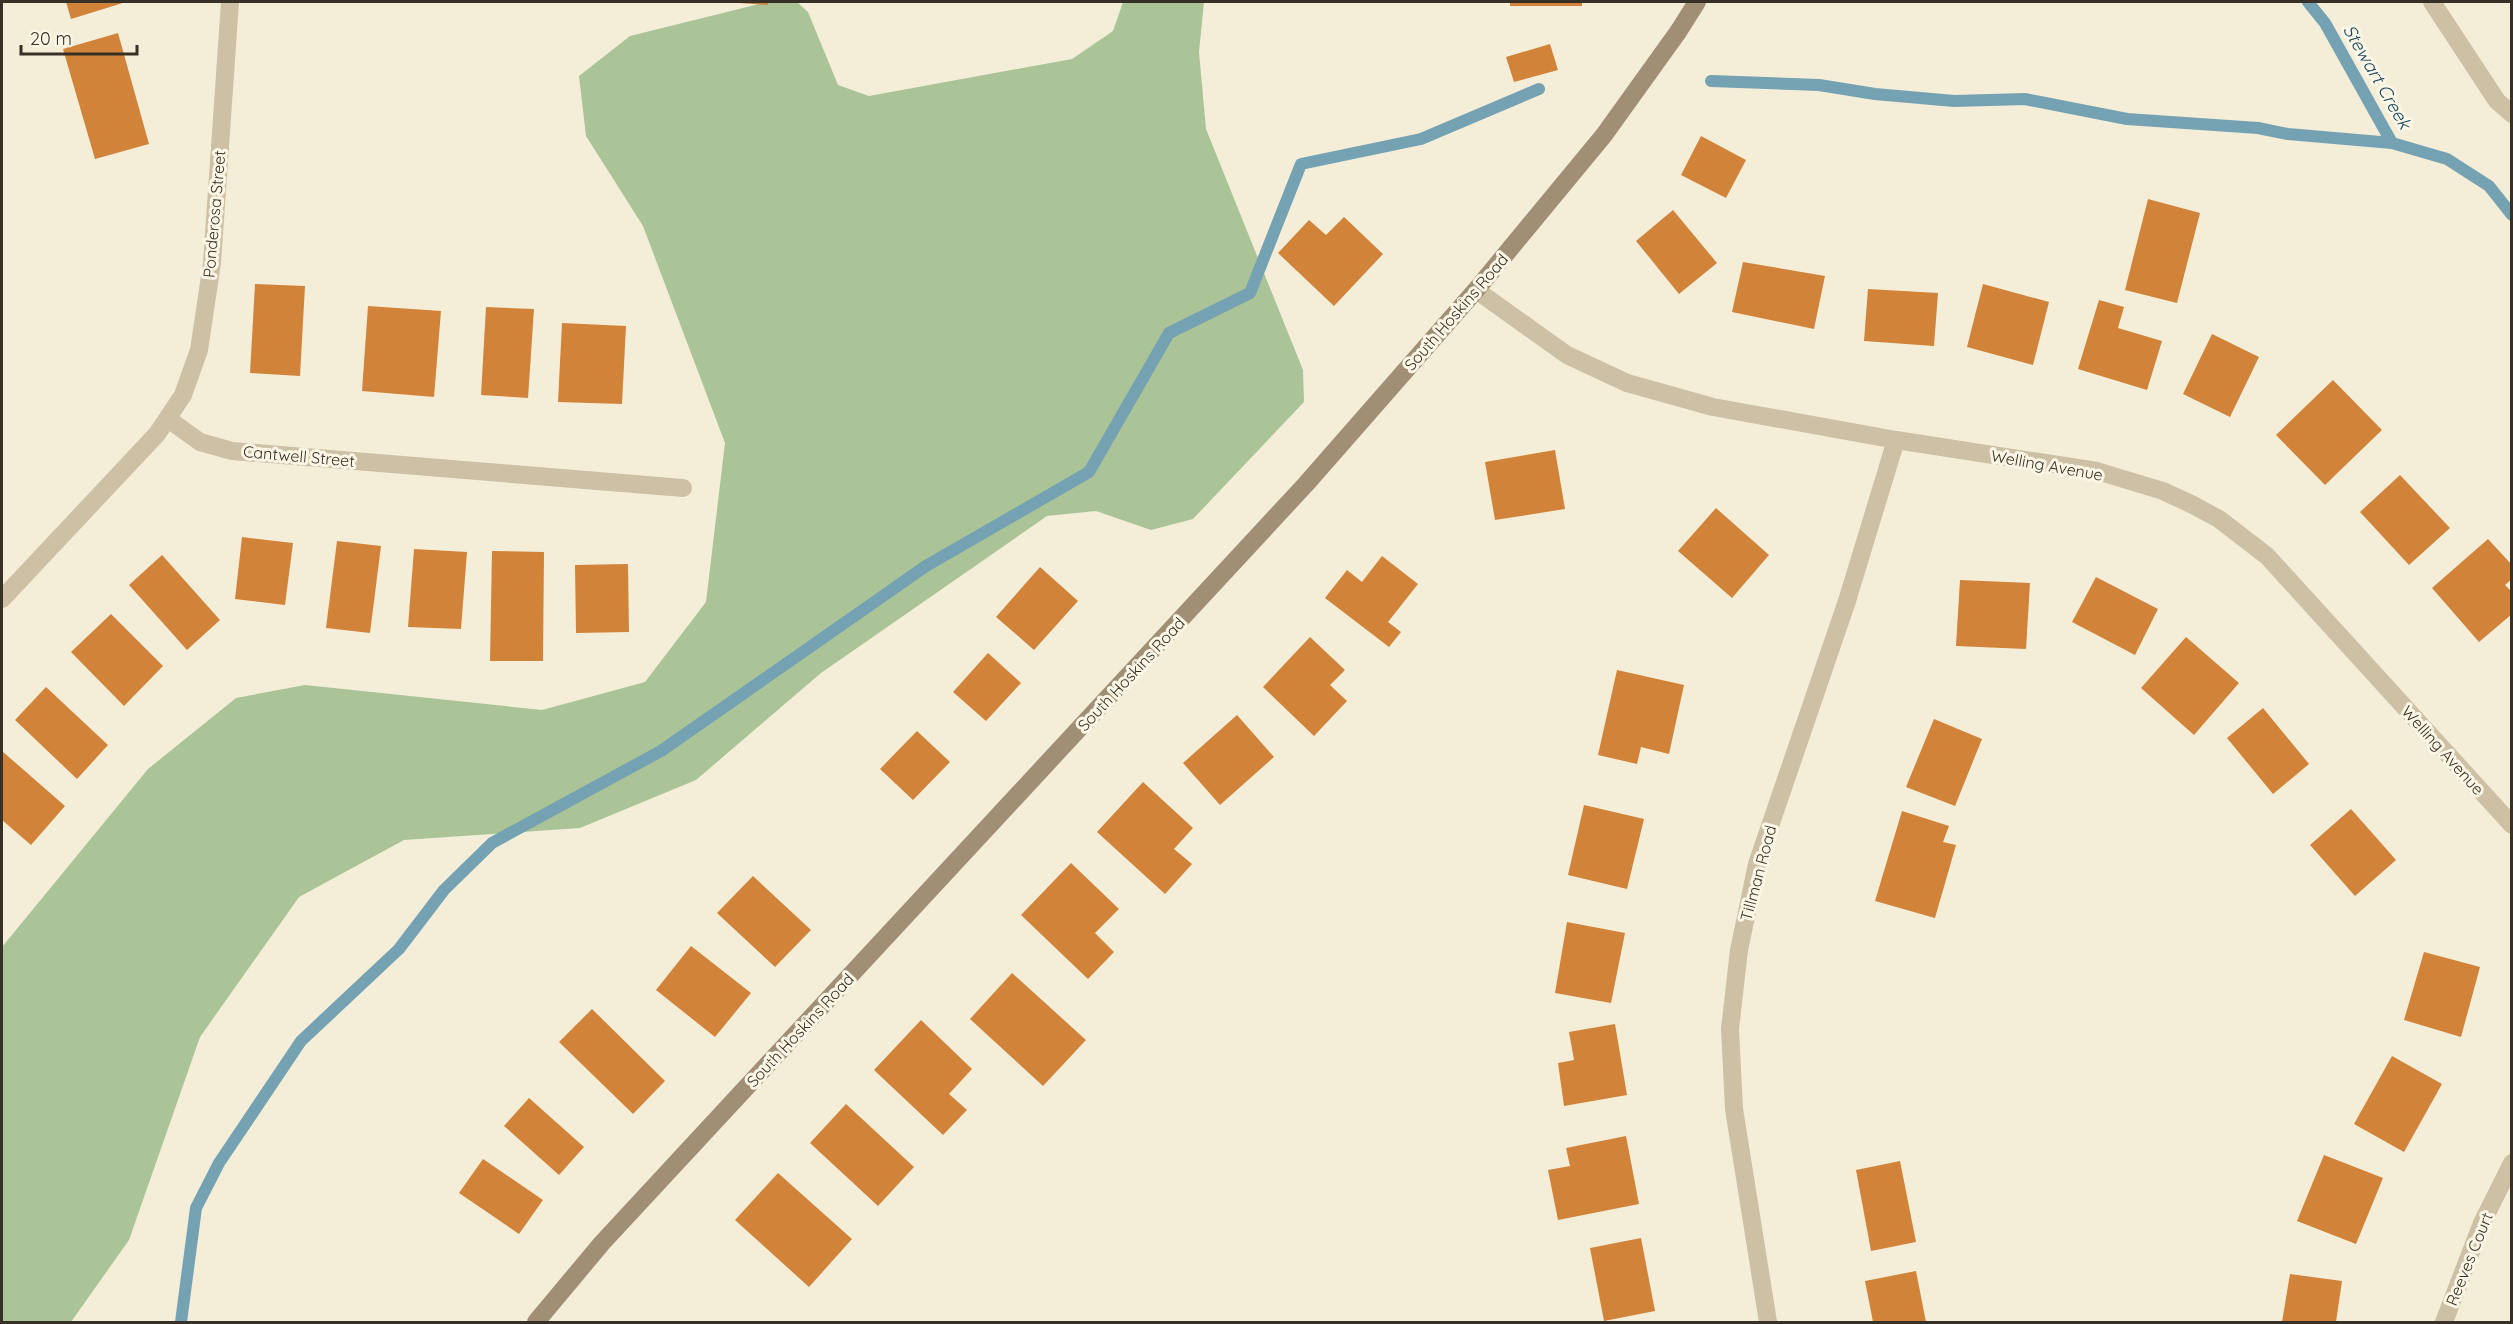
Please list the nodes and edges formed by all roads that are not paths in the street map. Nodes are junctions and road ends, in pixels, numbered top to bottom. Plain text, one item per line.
1 (230, 2) edge
2 (1697, 2) edge
3 (2432, 2) edge
4 (2511, 114) edge
5 (1476, 290) junction
6 (168, 419) junction
7 (1896, 440) junction
8 (683, 488) dead end
9 (2, 599) edge
10 (2511, 825) edge
11 (2511, 1163) edge
12 (536, 1323) edge
13 (1767, 1323) edge
14 (2444, 1323) edge

1 - 6 street, Ponderosa Street
2 - 5 street, South Hoskins Road
3 - 4 street
5 - 7 street, Welling Avenue
5 - 12 street, South Hoskins Road
6 - 8 street, Cantwell Street
6 - 9 street
7 - 10 street, Welling Avenue
7 - 13 street, Tillman Road
11 - 14 street, Reeves Court

